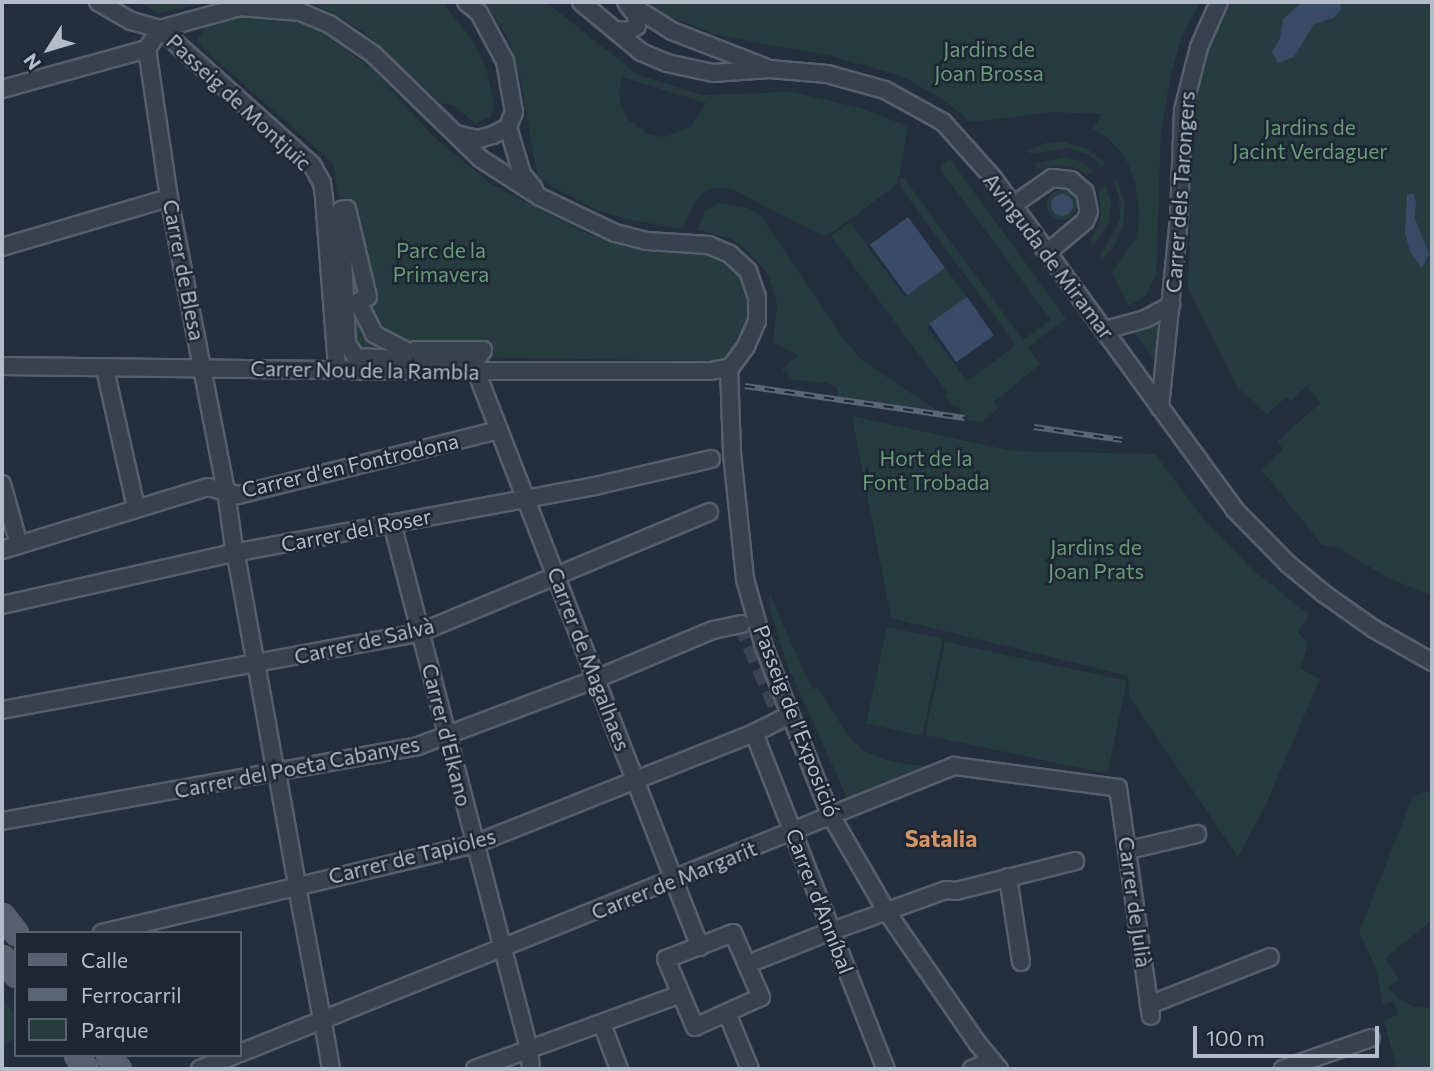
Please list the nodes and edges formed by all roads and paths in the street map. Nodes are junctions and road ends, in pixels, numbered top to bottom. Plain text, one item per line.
1 (98, 2) edge
2 (466, 2) edge
3 (581, 2) edge
4 (626, 2) edge
5 (1219, 2) edge
6 (160, 29) junction
7 (615, 30) junction
8 (147, 49) junction
9 (771, 69) junction
10 (2, 89) edge
11 (508, 127) junction
12 (453, 134) junction
13 (478, 139) junction
14 (515, 155) junction
15 (481, 159) junction
16 (495, 169) junction
17 (540, 197) junction
18 (169, 198) junction
19 (1013, 205) junction
20 (2, 247) edge
21 (1048, 252) junction
22 (1171, 305) junction
23 (1105, 330) junction
24 (356, 357) joint
25 (2, 366) edge
26 (337, 368) junction
27 (729, 368) junction
28 (105, 369) junction
29 (202, 369) junction
30 (476, 371) junction
31 (1160, 408) junction
32 (498, 430) junction
33 (711, 459) dead end
34 (2, 484) edge
35 (226, 491) junction
36 (525, 498) junction
37 (136, 508) junction
38 (709, 512) dead end
39 (393, 523) junction
40 (19, 545) junction
41 (2, 550) edge
42 (558, 574) junction
43 (2, 605) edge
44 (741, 624) dead end
45 (421, 632) junction
46 (1432, 662) edge
47 (596, 679) junction
48 (2, 710) edge
49 (785, 710) junction
50 (754, 733) junction
51 (447, 736) junction
52 (637, 781) junction
53 (1118, 788) joint
54 (830, 814) junction
55 (2, 821) edge
56 (793, 832) junction
57 (1197, 834) dead end
58 (475, 844) junction
59 (1129, 850) junction
60 (1075, 861) dead end
61 (1008, 877) junction
62 (676, 879) junction
63 (887, 912) junction
64 (2, 915) edge
65 (14, 931) edge
66 (110, 931) edge
67 (829, 932) junction
68 (700, 947) junction
69 (502, 949) junction
70 (1270, 957) dead end
71 (752, 962) junction
72 (1021, 962) dead end
73 (681, 994) junction
74 (727, 1013) junction
75 (602, 1024) junction
76 (1371, 1038) dead end
77 (529, 1049) junction
78 (242, 1052) edge
79 (230, 1057) edge
80 (995, 1065) edge
81 (200, 1069) edge
82 (331, 1069) edge
83 (475, 1069) edge
84 (531, 1069) edge
85 (619, 1069) edge
86 (750, 1069) edge
87 (886, 1069) edge
88 (972, 1069) edge
89 (1283, 1069) edge

1 - 6 street, Passeig de Montjuïc
2 - 11 street
3 - 7 street, Avinguda de Miramar
4 - 7 street
4 - 9 street
5 - 22 street, Carrer dels Tarongers
6 - 8 street
6 - 12 street
6 - 26 street, Passeig de Montjuïc
7 - 9 street, Avinguda de Miramar
8 - 10 street
8 - 18 street, Carrer de Blesa
9 - 19 street, Avinguda de Miramar
11 - 13 street
11 - 14 street
12 - 13 street
12 - 15 street
13 - 15 street
14 - 16 street
14 - 17 street
15 - 16 street
16 - 17 street
17 - 27 street
18 - 20 street
18 - 29 street, Carrer de Blesa
19 - 21 street, Avinguda de Miramar
19 - 21 street
21 - 23 street, Avinguda de Miramar
22 - 23 street
22 - 31 street, Carrer dels Tarongers
23 - 31 street, Avinguda de Miramar
24 - 24 street
25 - 28 street, Carrer Nou de la Rambla
26 - 29 street, Carrer Nou de la Rambla
26 - 30 street, Carrer Nou de la Rambla
27 - 30 street, Carrer Nou de la Rambla
27 - 49 street, Passeig de l'Exposició
28 - 29 street, Carrer Nou de la Rambla
28 - 37 street
29 - 35 street, Carrer de Blesa
30 - 32 street, Carrer de Magalhaes
31 - 46 street, Avinguda de Miramar
32 - 35 street, Carrer d'en Fontrodona
32 - 36 street, Carrer de Magalhaes
33 - 36 street, Carrer del Roser
34 - 40 street
35 - 37 street, Carrer d'en Fontrodona
35 - 82 street, Carrer de Blesa
36 - 39 street, Carrer del Roser
36 - 42 street, Carrer de Magalhaes
37 - 40 street, Carrer d'en Fontrodona
38 - 42 street, Carrer de Salvà
39 - 43 street, Carrer del Roser
39 - 45 street, Carrer d'Elkano
40 - 41 street, Carrer d'en Fontrodona
42 - 45 street, Carrer de Salvà
42 - 47 street, Carrer de Magalhaes
44 - 47 street, Carrer del Poeta Cabanyes
45 - 48 street, Carrer de Salvà
45 - 51 street, Carrer d'Elkano
47 - 51 street, Carrer del Poeta Cabanyes
47 - 52 street, Carrer de Magalhaes
49 - 50 street, Carrer de Tapioles
49 - 54 street, Passeig de l'Exposició
50 - 52 street, Carrer de Tapioles
50 - 56 street, Carrer d'Anníbal
51 - 55 street, Carrer del Poeta Cabanyes
51 - 58 street, Carrer d'Elkano
52 - 58 street, Carrer de Tapioles
52 - 62 street, Carrer de Magalhaes
53 - 54 street, Carrer de Margarit
53 - 59 street, Carrer de Julià
54 - 56 street, Carrer de Margarit
54 - 63 street, Passeig de l'Exposició
56 - 62 street, Carrer de Margarit
56 - 67 street, Carrer d'Anníbal
57 - 59 street
58 - 66 street, Carrer de Tapioles
58 - 69 street, Carrer d'Elkano
59 - 70 street, Carrer de Julià
60 - 61 street
61 - 63 street
61 - 72 street
62 - 68 street, Carrer de Magalhaes
62 - 69 street, Carrer de Margarit
63 - 67 street
63 - 80 street, Passeig de l'Exposició
64 - 65 main road
67 - 71 street
67 - 87 street, Carrer d'Anníbal
68 - 71 street
68 - 73 street
69 - 77 street, Carrer d'Elkano
69 - 78 street, Carrer de Margarit
71 - 74 street
73 - 74 street
73 - 75 street
74 - 86 street
75 - 77 street
75 - 85 street
76 - 89 street
77 - 83 street
77 - 84 street, Carrer d'Elkano
79 - 81 street
80 - 88 street

